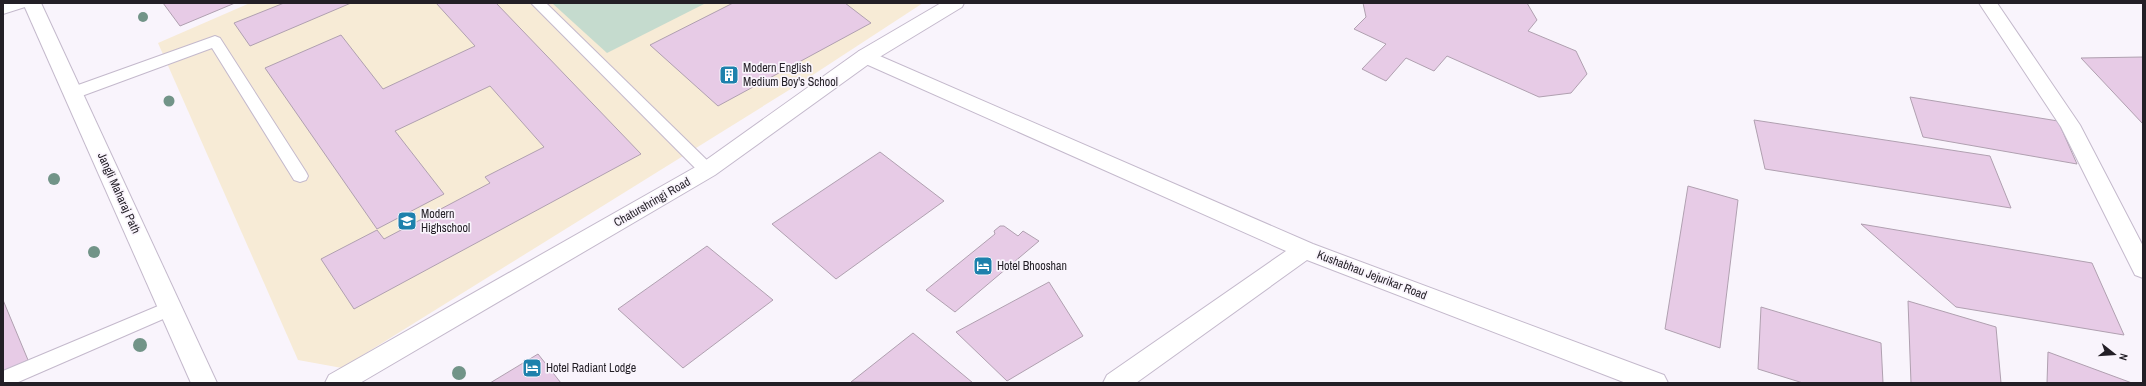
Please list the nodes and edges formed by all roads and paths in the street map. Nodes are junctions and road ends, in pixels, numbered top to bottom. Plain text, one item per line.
1 (18, 3) edge
2 (32, 3) edge
3 (538, 3) edge
4 (955, 3) edge
5 (1988, 3) edge
6 (3, 8) edge
7 (866, 56) junction
8 (73, 93) junction
9 (707, 170) junction
10 (300, 176) dead end
11 (1305, 250) junction
12 (2143, 269) edge
13 (170, 308) junction
14 (3, 380) edge
15 (204, 383) edge
16 (338, 383) edge
17 (1116, 383) edge
18 (1655, 383) edge

1 - 6 street
2 - 8 street, Jangli Maharaj Path
3 - 9 lane
4 - 7 street, Chaturshringi Road
5 - 12 street
7 - 9 street, Chaturshringi Road
7 - 11 street
8 - 10 lane
8 - 13 street, Jangli Maharaj Path
9 - 16 street, Chaturshringi Road
11 - 17 street, Kushabhau Jejurikar Road
11 - 18 street, Kushabhau Jejurikar Road
13 - 14 lane
13 - 15 street, Jangli Maharaj Path

